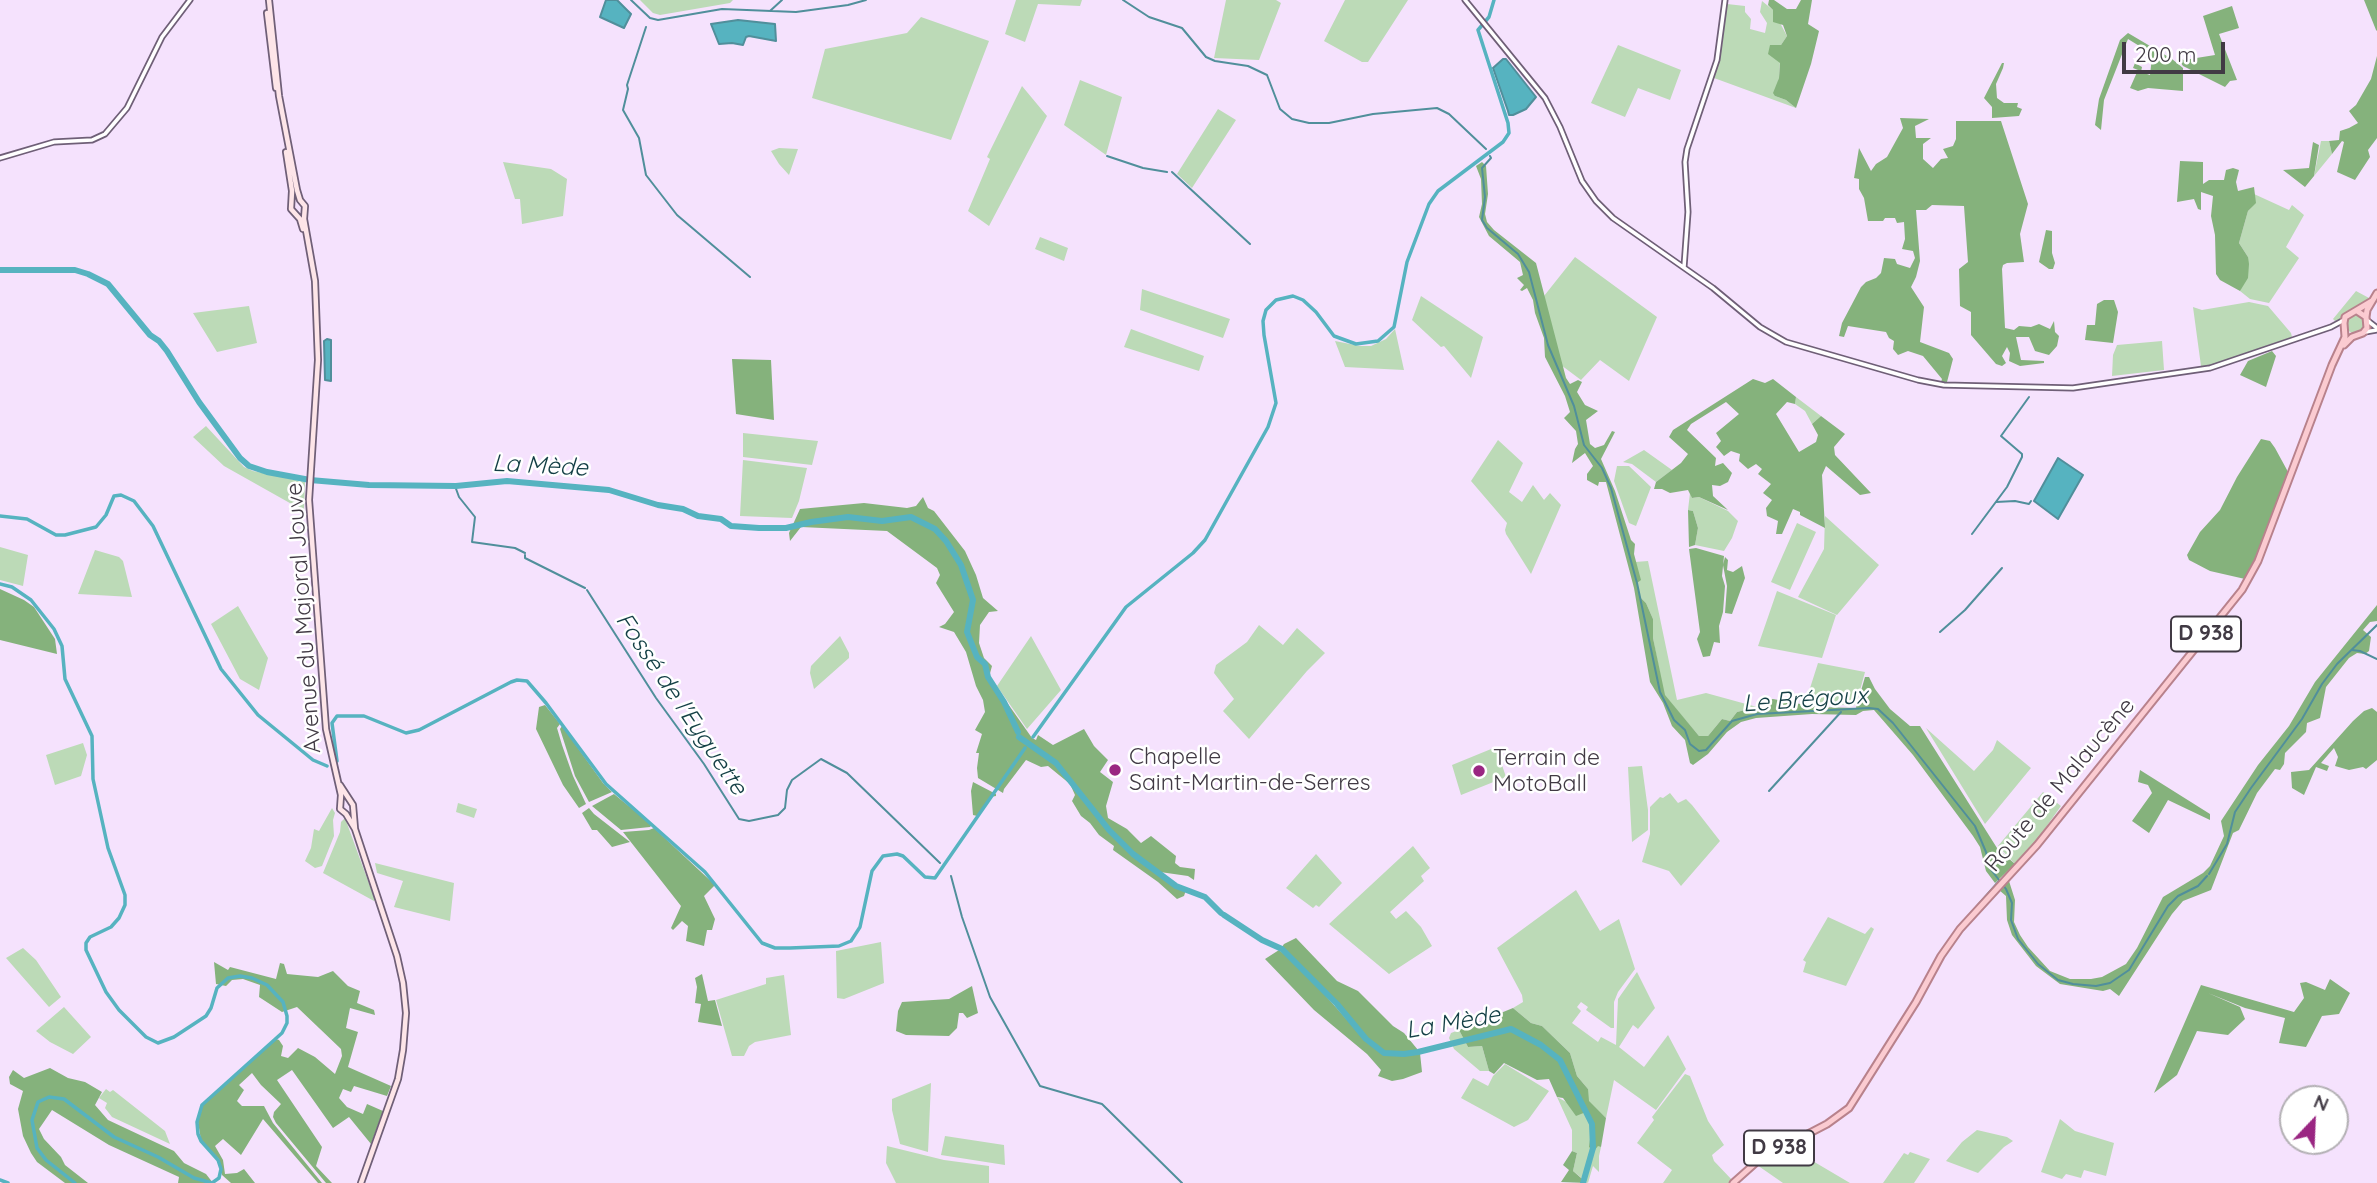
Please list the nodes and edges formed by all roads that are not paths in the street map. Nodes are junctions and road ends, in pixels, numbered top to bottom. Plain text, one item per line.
1 (190, 0) edge
2 (267, 0) edge
3 (1465, 0) edge
4 (1725, 0) edge
5 (0, 158) edge
6 (300, 200) junction
7 (293, 202) junction
8 (303, 212) junction
9 (296, 214) junction
10 (1681, 265) junction
11 (314, 288) junction
12 (2377, 293) edge
13 (2371, 301) junction
14 (2357, 311) junction
15 (2367, 319) junction
16 (2344, 320) junction
17 (2331, 327) junction
18 (2377, 329) edge
19 (2346, 330) junction
20 (2364, 333) junction
21 (2355, 336) junction
22 (2339, 351) junction
23 (337, 778) junction
24 (349, 800) junction
25 (341, 802) junction
26 (353, 810) junction
27 (346, 814) junction
28 (355, 829) junction
29 (361, 1183) edge
30 (1734, 1183) edge

1 - 5 street
2 - 6 main road, Avenue du Majoral Jouve
2 - 7 main road, Avenue du Majoral Jouve
3 - 10 street
4 - 10 street
6 - 7 main road
6 - 8 main road, Avenue du Majoral Jouve
7 - 9 main road, Avenue du Majoral Jouve
8 - 9 main road
8 - 11 main road, Avenue du Majoral Jouve
9 - 11 main road, Avenue du Majoral Jouve
10 - 17 street
11 - 23 main road, Avenue du Majoral Jouve
12 - 13 main road
13 - 14 main road
13 - 15 main road
14 - 15 main road
14 - 16 main road
15 - 18 street
15 - 20 main road
16 - 17 street
16 - 19 main road, D 938
17 - 19 street
18 - 20 street
19 - 21 main road
19 - 22 main road, D 938
20 - 21 main road, D 938
21 - 22 main road, D 938
22 - 30 main road, Route de Malaucène / D 938
23 - 24 main road, Avenue du Majoral Jouve
23 - 25 main road, Avenue du Majoral Jouve
24 - 25 main road
24 - 26 main road, Avenue du Majoral Jouve
25 - 27 main road, Avenue du Majoral Jouve
26 - 27 main road
26 - 28 main road, Avenue du Majoral Jouve
27 - 28 main road, Avenue du Majoral Jouve
28 - 29 main road, Avenue du Majoral Jouve

